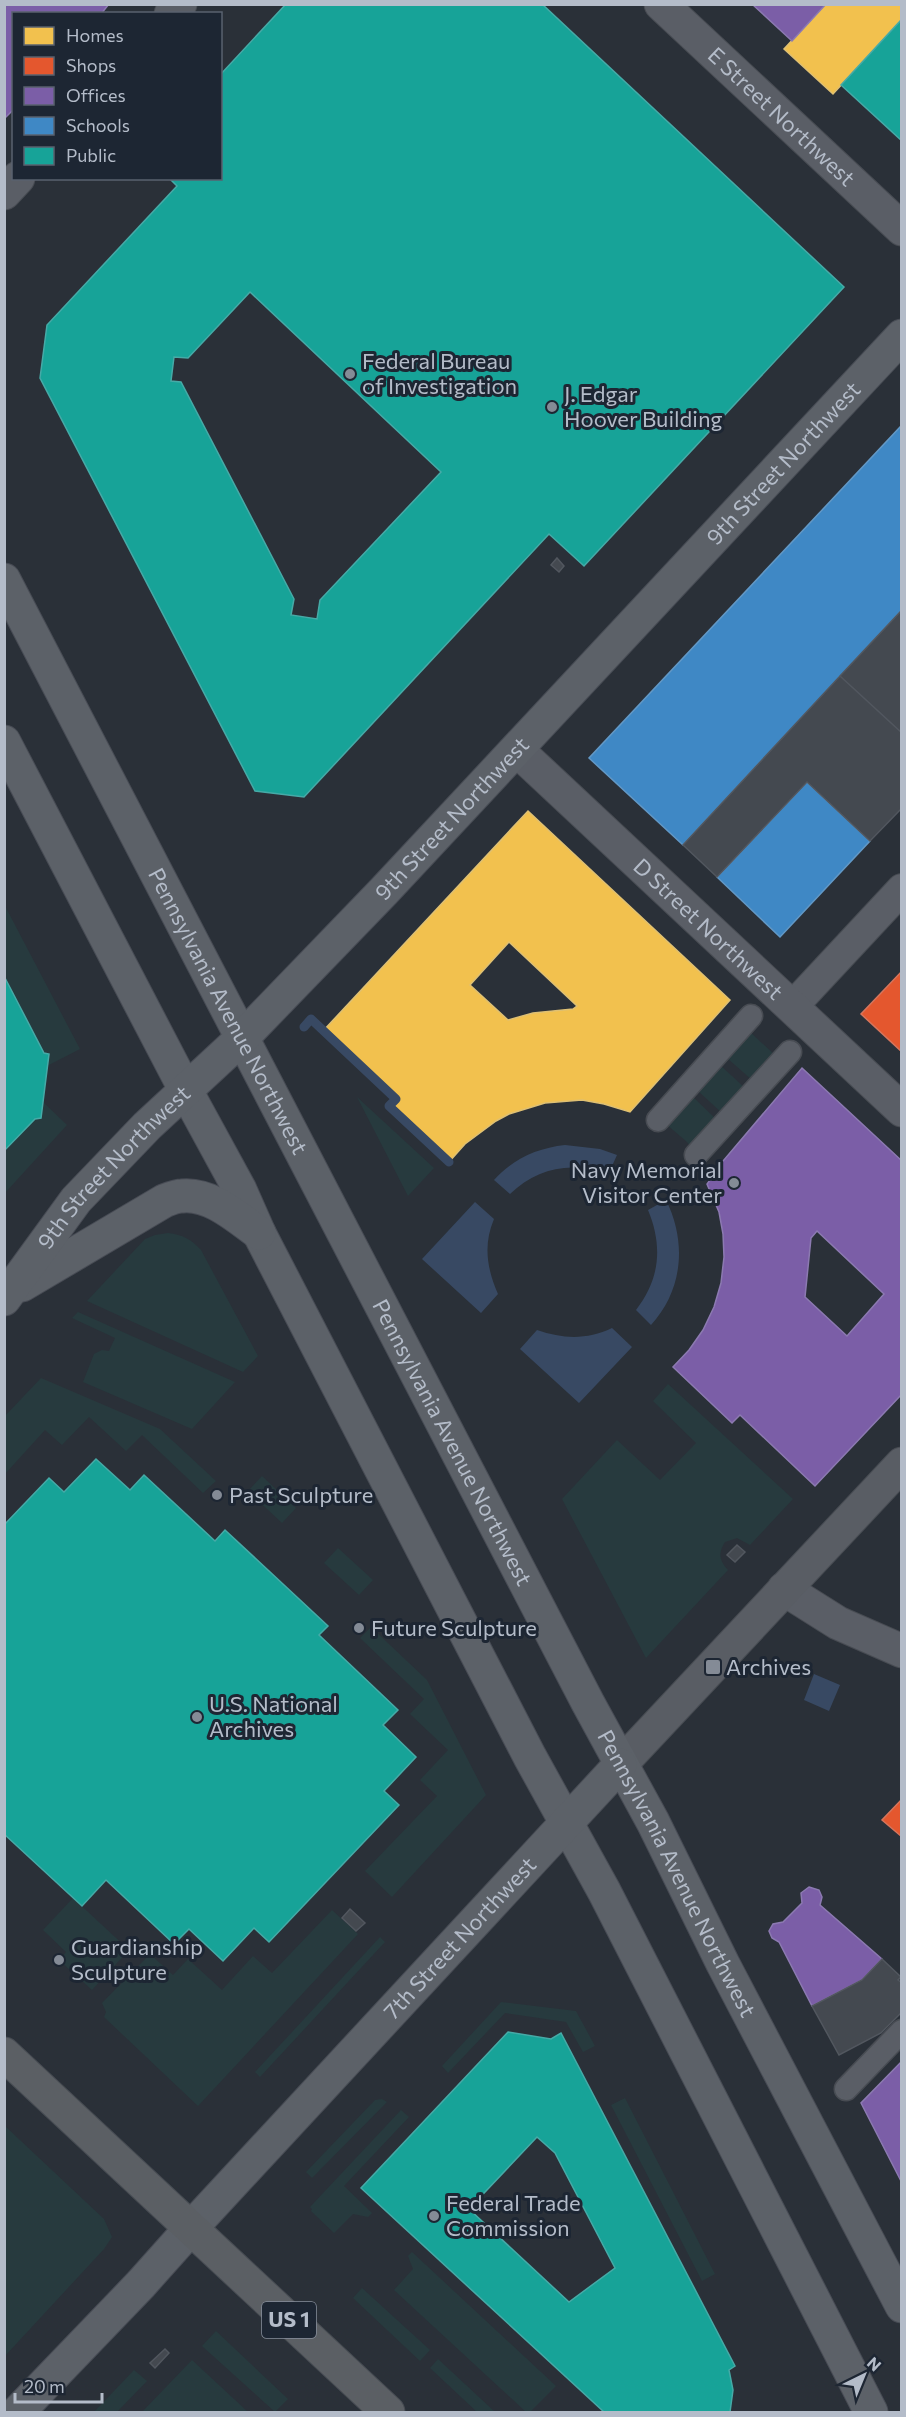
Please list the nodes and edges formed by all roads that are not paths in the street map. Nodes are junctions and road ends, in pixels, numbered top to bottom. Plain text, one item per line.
1 (661, 4) edge
2 (16, 180) edge
3 (4, 193) edge
4 (902, 229) edge
5 (902, 336) edge
6 (4, 580) edge
7 (4, 742) edge
8 (517, 750) junction
9 (902, 889) edge
10 (792, 1007) junction
11 (751, 1016) dead end
12 (242, 1038) junction
13 (790, 1052) dead end
14 (186, 1091) junction
15 (902, 1110) edge
16 (658, 1120) dead end
17 (696, 1155) dead end
18 (259, 1233) junction
19 (8, 1295) edge
20 (902, 1464) edge
21 (784, 1589) junction
22 (902, 1651) edge
23 (620, 1765) junction
24 (567, 1823) junction
25 (902, 2031) edge
26 (4, 2054) edge
27 (846, 2089) dead end
28 (191, 2228) junction
29 (902, 2306) edge
30 (18, 2412) edge
31 (388, 2412) edge
32 (872, 2412) edge

1 - 4 street, E Street Northwest
2 - 3 street
5 - 8 main road, 9th Street Northwest
6 - 12 main road, Pennsylvania Avenue Northwest
7 - 14 main road
8 - 10 street, D Street Northwest
8 - 12 main road, 9th Street Northwest
9 - 10 street
10 - 15 street, D Street Northwest
11 - 16 street
12 - 14 main road, 9th Street Northwest
12 - 23 main road, Pennsylvania Avenue Northwest
13 - 17 street
14 - 18 main road
14 - 19 main road, 9th Street Northwest
18 - 19 main road
18 - 24 main road
20 - 21 main road, 7th Street Northwest
21 - 22 street
21 - 23 main road, 7th Street Northwest
23 - 24 main road, 7th Street Northwest
23 - 29 main road, Pennsylvania Avenue Northwest
24 - 28 main road, 7th Street Northwest
24 - 32 main road
25 - 27 street
26 - 28 highway, US 1
28 - 30 main road, 7th Street Northwest
28 - 31 highway, US 1

